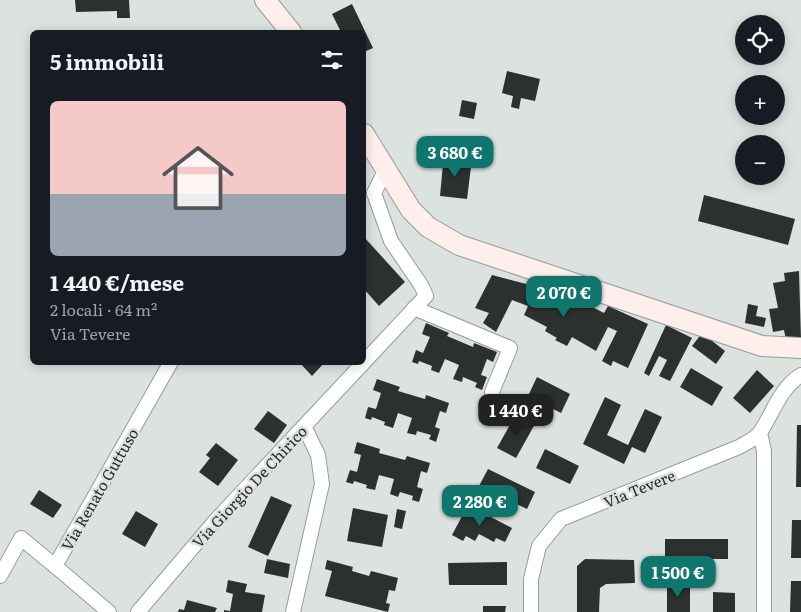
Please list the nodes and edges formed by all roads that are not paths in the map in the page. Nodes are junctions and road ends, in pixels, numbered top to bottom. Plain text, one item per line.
1 (265, 0) edge
2 (290, 30) edge
3 (366, 137) edge
4 (386, 169) junction
5 (414, 308) junction
6 (801, 348) edge
7 (366, 359) edge
8 (169, 365) edge
9 (361, 365) edge
10 (801, 375) edge
11 (801, 384) edge
12 (787, 389) junction
13 (492, 392) dead end
14 (304, 426) junction
15 (760, 433) junction
16 (55, 566) junction
17 (0, 576) edge
18 (109, 612) edge
19 (138, 612) edge
20 (293, 612) edge
21 (531, 612) edge
22 (764, 612) edge

1 - 2 main road
3 - 4 main road
4 - 5 street, Via Giorgio De Chirico
4 - 6 main road
5 - 7 street, Via Giorgio De Chirico
5 - 13 street
8 - 16 street, Via Renato Guttuso
9 - 14 street, Via Giorgio De Chirico
10 - 12 street, Via Tevere
11 - 12 street
12 - 15 street, Via Tevere
14 - 19 street, Via Giorgio De Chirico
14 - 20 street
15 - 21 street, Via Tevere
15 - 22 street
16 - 17 street, Via Renato Guttuso
16 - 18 street

